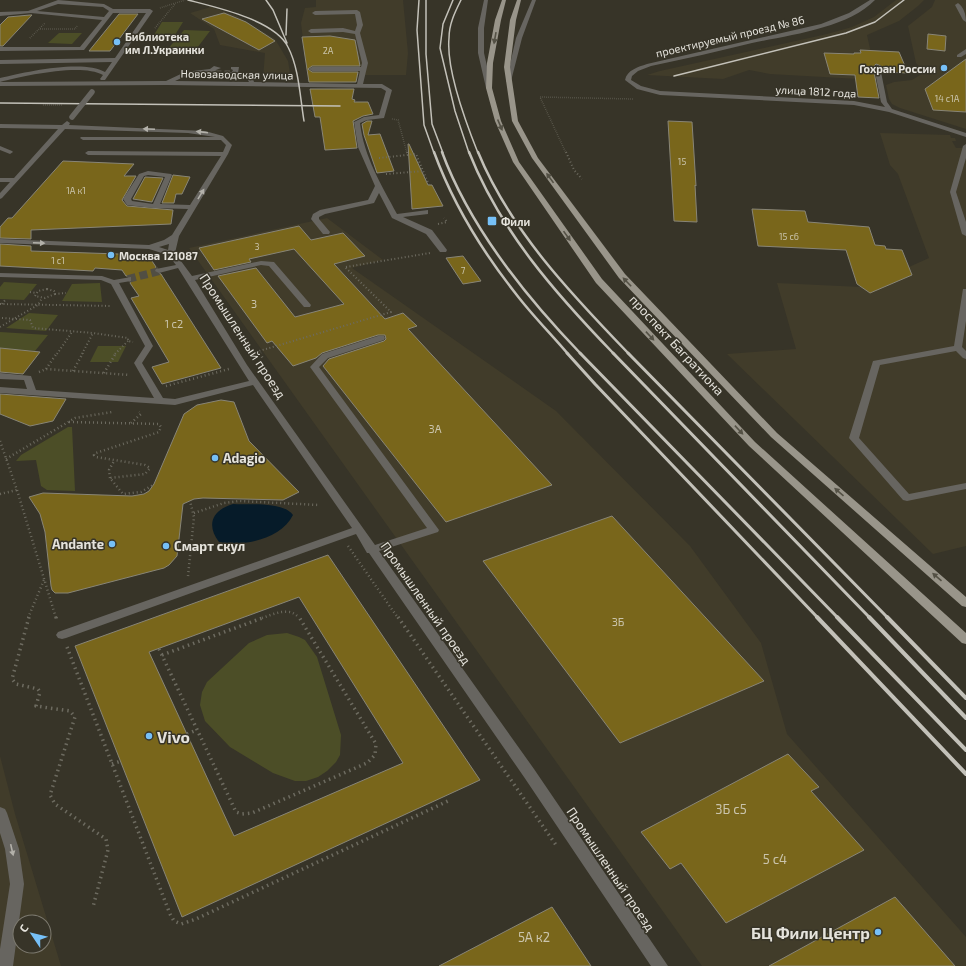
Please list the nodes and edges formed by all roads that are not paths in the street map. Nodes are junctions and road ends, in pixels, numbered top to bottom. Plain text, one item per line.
1 (486, 0) edge
2 (504, 0) edge
3 (519, 0) edge
4 (534, 0) edge
5 (873, 0) edge
6 (958, 5) dead end
7 (112, 11) junction
8 (30, 12) junction
9 (315, 13) dead end
10 (0, 14) edge
11 (105, 19) junction
12 (966, 20) edge
13 (312, 31) dead end
14 (357, 33) junction
15 (0, 48) edge
16 (966, 51) edge
17 (959, 56) dead end
18 (117, 60) junction
19 (0, 62) edge
20 (877, 67) dead end
21 (312, 69) dead end
22 (364, 69) junction
23 (106, 75) junction
24 (0, 80) edge
25 (508, 81) junction
26 (100, 83) junction
27 (167, 83) junction
28 (0, 84) edge
29 (252, 84) junction
30 (360, 84) junction
31 (489, 88) junction
32 (660, 93) joint
33 (890, 110) junction
34 (0, 126) edge
35 (65, 126) junction
36 (966, 135) edge
37 (83, 138) dead end
38 (225, 138) junction
39 (966, 146) edge
40 (0, 148) edge
41 (10, 152) dead end
42 (88, 153) dead end
43 (225, 154) junction
44 (965, 155) edge
45 (0, 180) edge
46 (15, 180) junction
47 (956, 180) junction
48 (966, 180) edge
49 (379, 185) junction
50 (0, 197) edge
51 (156, 205) junction
52 (193, 207) junction
53 (425, 212) dead end
54 (395, 216) junction
55 (326, 232) dead end
56 (966, 234) edge
57 (175, 236) junction
58 (0, 242) edge
59 (149, 247) junction
60 (440, 251) road end
61 (171, 254) junction
62 (180, 266) junction
63 (159, 271) tunnel mouth
64 (0, 275) edge
65 (128, 279) tunnel mouth
66 (190, 279) junction
67 (114, 282) junction
68 (966, 291) edge
69 (307, 305) dead end
70 (382, 338) dead end
71 (958, 348) junction
72 (966, 356) edge
73 (0, 376) edge
74 (255, 382) junction
75 (0, 390) edge
76 (32, 392) junction
77 (160, 401) junction
78 (966, 486) edge
79 (357, 530) junction
80 (371, 550) junction
81 (966, 603) edge
82 (62, 635) road end
83 (966, 640) edge
84 (0, 813) edge
85 (5, 966) edge
86 (660, 966) edge

1 - 31 street
2 -> 31 main road, проспект Багратиона
3 - 25 main road, проспект Багратиона
4 - 25 street
5 - 32 street, проектируемый проезд № 86
6 - 12 street
7 - 8 street
7 - 11 street
7 - 18 street
8 - 10 street
8 - 11 street
9 - 14 street
11 - 15 street
13 - 14 street
14 - 22 street
16 - 17 street
18 - 19 street
18 - 23 street
20 - 33 street
21 - 22 street
22 - 30 street
23 - 24 street
23 - 26 street
81 -> 25 main road, проспект Багратиона
26 - 27 street, Новозаводская улица
26 - 28 street, Новозаводская улица
26 - 35 street, bridge
27 - 29 street, Новозаводская улица
27 - 29 street
29 - 30 street, Новозаводская улица
30 - 49 street, Новозаводская улица
31 -> 83 main road, проспект Багратиона
32 - 33 street, улица 1812 года
33 - 36 street, улица 1812 года
34 - 35 street
38 -> 35 street
35 - 46 street
37 - 38 street
38 - 43 street
39 - 44 street
40 - 41 street
42 - 43 street
52 -> 43 street
44 - 47 street
45 - 46 street
46 - 50 street
47 - 48 street
47 - 56 street
49 - 54 street
49 - 55 street
51 - 51 street
51 - 52 street
52 - 57 street
53 - 54 street
54 - 60 street
57 - 59 street
57 - 61 street
58 -> 59 street
59 - 61 street
61 - 62 street, Промышленный проезд
62 - 63 street
62 - 66 street, Промышленный проезд
64 - 67 street
65 - 67 street
66 - 69 street
66 - 74 street, Промышленный проезд
67 - 77 street
68 - 71 street
70 - 80 street
71 - 72 street
71 - 78 street
73 - 76 street
74 - 77 street
74 - 79 street, Промышленный проезд
75 - 76 street
76 - 77 street
79 - 80 street, Промышленный проезд
79 - 82 street
80 - 86 street, Промышленный проезд
84 -> 85 street

